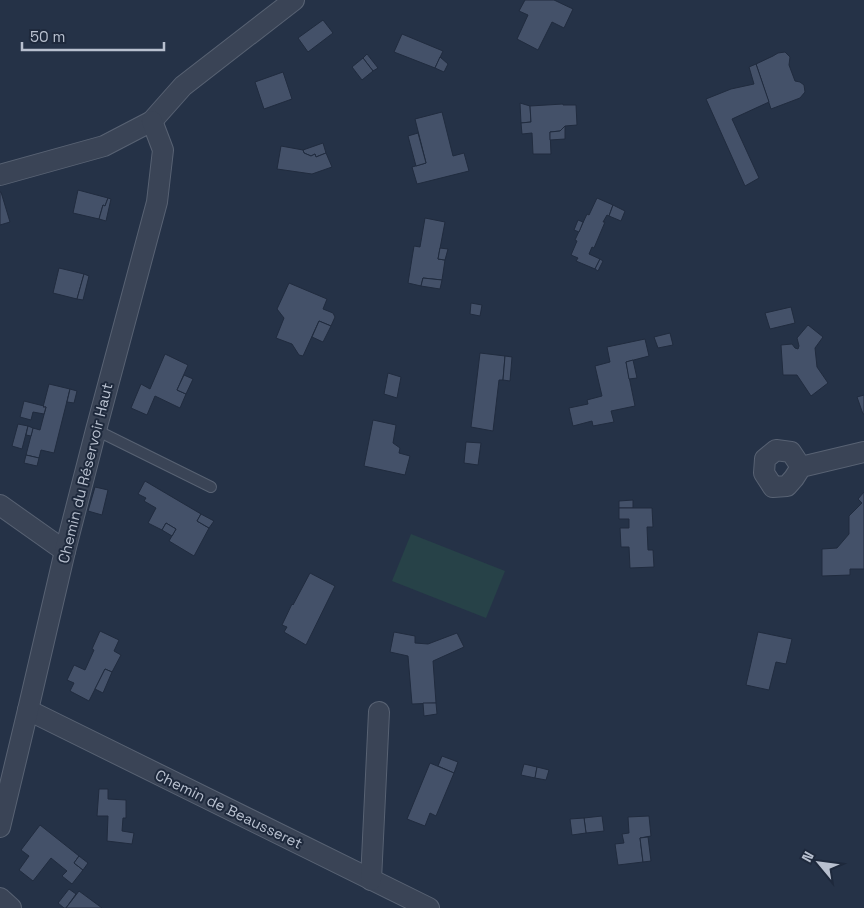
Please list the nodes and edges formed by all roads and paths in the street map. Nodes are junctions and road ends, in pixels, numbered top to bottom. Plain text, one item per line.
1 (294, 0) edge
2 (152, 121) junction
3 (0, 175) edge
4 (96, 430) junction
5 (864, 452) edge
6 (801, 467) dead end
7 (211, 487) dead end
8 (0, 505) edge
9 (65, 551) junction
10 (28, 710) junction
11 (379, 712) dead end
12 (4, 792) edge
13 (0, 827) edge
14 (371, 880) junction
15 (0, 898) edge
16 (11, 908) edge
17 (429, 908) edge

1 - 2 street
2 - 3 street
2 - 4 street, Chemin du Réservoir Haut
4 - 7 lane
4 - 9 street, Chemin du Réservoir Haut
5 - 6 street
8 - 9 street
9 - 10 street, Chemin du Réservoir Haut
10 - 12 street, Chemin du Réservoir Haut
10 - 14 street, Chemin de Beausseret
11 - 14 street
12 - 13 street, Chemin du Réservoir Haut
14 - 17 street, Chemin de Beausseret
15 - 16 street

